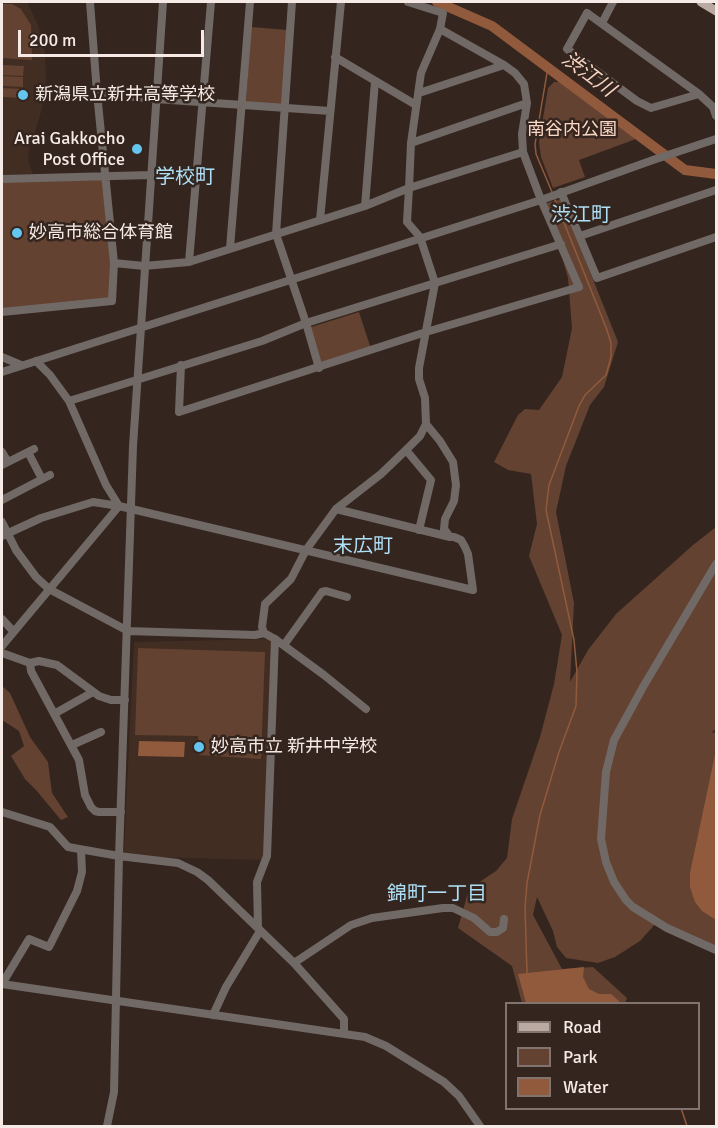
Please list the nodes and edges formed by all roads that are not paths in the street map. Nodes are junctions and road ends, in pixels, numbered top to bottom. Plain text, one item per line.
1 (90, 2) edge
2 (163, 2) edge
3 (211, 2) edge
4 (250, 2) edge
5 (292, 2) edge
6 (341, 2) edge
7 (411, 2) edge
8 (613, 2) edge
9 (701, 2) edge
10 (717, 11) edge
11 (602, 23) junction
12 (440, 29) junction
13 (335, 57) junction
14 (504, 65) junction
15 (375, 81) junction
16 (97, 93) junction
17 (419, 93) junction
18 (699, 94) junction
19 (156, 99) junction
20 (204, 102) junction
21 (527, 103) junction
22 (243, 105) junction
23 (416, 105) junction
24 (285, 108) junction
25 (330, 111) junction
26 (716, 112) edge
27 (717, 140) edge
28 (411, 142) junction
29 (523, 152) junction
30 (150, 175) junction
31 (106, 177) junction
32 (2, 179) edge
33 (409, 188) junction
34 (717, 190) edge
35 (560, 192) junction
36 (544, 199) junction
37 (365, 206) junction
38 (320, 220) junction
39 (276, 234) junction
40 (580, 236) junction
41 (420, 237) junction
42 (717, 237) edge
43 (561, 244) junction
44 (230, 248) junction
45 (189, 262) junction
46 (114, 263) junction
47 (144, 266) junction
48 (291, 278) junction
49 (435, 283) junction
50 (2, 312) edge
51 (306, 323) junction
52 (139, 329) junction
53 (426, 332) junction
54 (2, 357) edge
55 (36, 361) junction
56 (21, 365) junction
57 (180, 365) junction
58 (319, 368) junction
59 (2, 372) edge
60 (137, 379) junction
61 (69, 401) junction
62 (426, 424) junction
63 (406, 450) junction
64 (2, 452) edge
65 (5, 464) edge
66 (2, 500) edge
67 (119, 506) junction
68 (336, 509) junction
69 (130, 510) junction
70 (2, 522) edge
71 (419, 531) junction
72 (4, 535) edge
73 (450, 537) junction
74 (306, 550) junction
75 (717, 564) edge
76 (50, 589) junction
77 (347, 597) dead end
78 (2, 619) edge
79 (13, 631) junction
80 (128, 631) junction
81 (264, 633) junction
82 (275, 639) junction
83 (284, 645) junction
84 (2, 646) edge
85 (2, 653) edge
86 (30, 663) junction
87 (93, 692) junction
88 (125, 700) junction
89 (366, 710) dead end
90 (54, 714) junction
91 (101, 732) dead end
92 (72, 745) junction
93 (2, 812) edge
94 (121, 812) junction
95 (81, 850) junction
96 (119, 856) junction
97 (504, 919) dead end
98 (259, 929) junction
99 (717, 950) edge
100 (294, 963) junction
101 (2, 984) edge
102 (117, 1000) junction
103 (213, 1015) junction
104 (344, 1032) junction
105 (107, 1126) edge
106 (480, 1126) edge

1 - 16 street
2 - 19 street
3 - 20 street
4 - 22 street
5 - 24 street
6 - 13 street
7 - 12 street
8 - 11 street
9 - 10 main road
11 - 18 street
11 - 18 street
12 - 14 street
12 - 17 street
13 - 15 street
13 - 25 street
14 - 17 street
14 - 21 street
15 - 23 street
15 - 37 street
16 - 19 street
16 - 31 street
17 - 23 street
18 - 26 street
19 - 20 street
19 - 30 street
20 - 22 street
20 - 45 street
21 - 28 street
21 - 29 street
22 - 24 street
22 - 44 street
23 - 28 street
24 - 25 street
24 - 39 street
25 - 38 street
27 - 35 street
28 - 33 street
29 - 33 street
29 - 36 street
30 - 31 street
30 - 47 street
31 - 32 street
31 - 46 street
33 - 37 street
33 - 41 street
34 - 40 street
35 - 36 street
35 - 40 street
36 - 41 street
36 - 43 street
37 - 38 street
38 - 39 street
39 - 44 street
39 - 48 street
40 - 42 street
41 - 48 street
41 - 49 street
43 - 49 street
43 - 53 street
44 - 45 street
45 - 47 street
46 - 47 street
46 - 50 street
47 - 52 street
48 - 51 street
48 - 52 street
49 - 51 street
49 - 53 street
51 - 57 street
51 - 58 street
52 - 55 street
52 - 60 street
53 - 58 street
53 - 62 street
54 - 56 street
55 - 56 street
55 - 61 street
56 - 59 street
57 - 58 street
57 - 60 street
60 - 61 street
60 - 69 street
61 - 67 street
62 - 63 street
62 - 73 street
63 - 68 street
63 - 71 street
64 - 65 street
65 - 66 street
67 - 69 street
67 - 72 street
67 - 76 street
68 - 71 street
68 - 74 street
69 - 74 street
69 - 80 street
70 - 72 street
71 - 73 street
72 - 76 street
73 - 74 street
74 - 81 street
75 - 99 street
76 - 79 street
76 - 80 street
77 - 83 street
78 - 79 street
79 - 84 street
80 - 81 street
80 - 88 street
81 - 82 street
82 - 83 street
82 - 98 street
83 - 89 street
85 - 86 street
86 - 87 street
86 - 90 street
87 - 88 street
87 - 90 street
88 - 94 street
90 - 92 street
91 - 92 street
92 - 94 street
93 - 95 street
94 - 96 street
95 - 96 street
95 - 101 street
96 - 98 street
96 - 102 street
97 - 100 street
98 - 100 street
98 - 103 street
100 - 104 street
101 - 102 street
102 - 103 street
102 - 105 street
103 - 104 street
104 - 106 street

